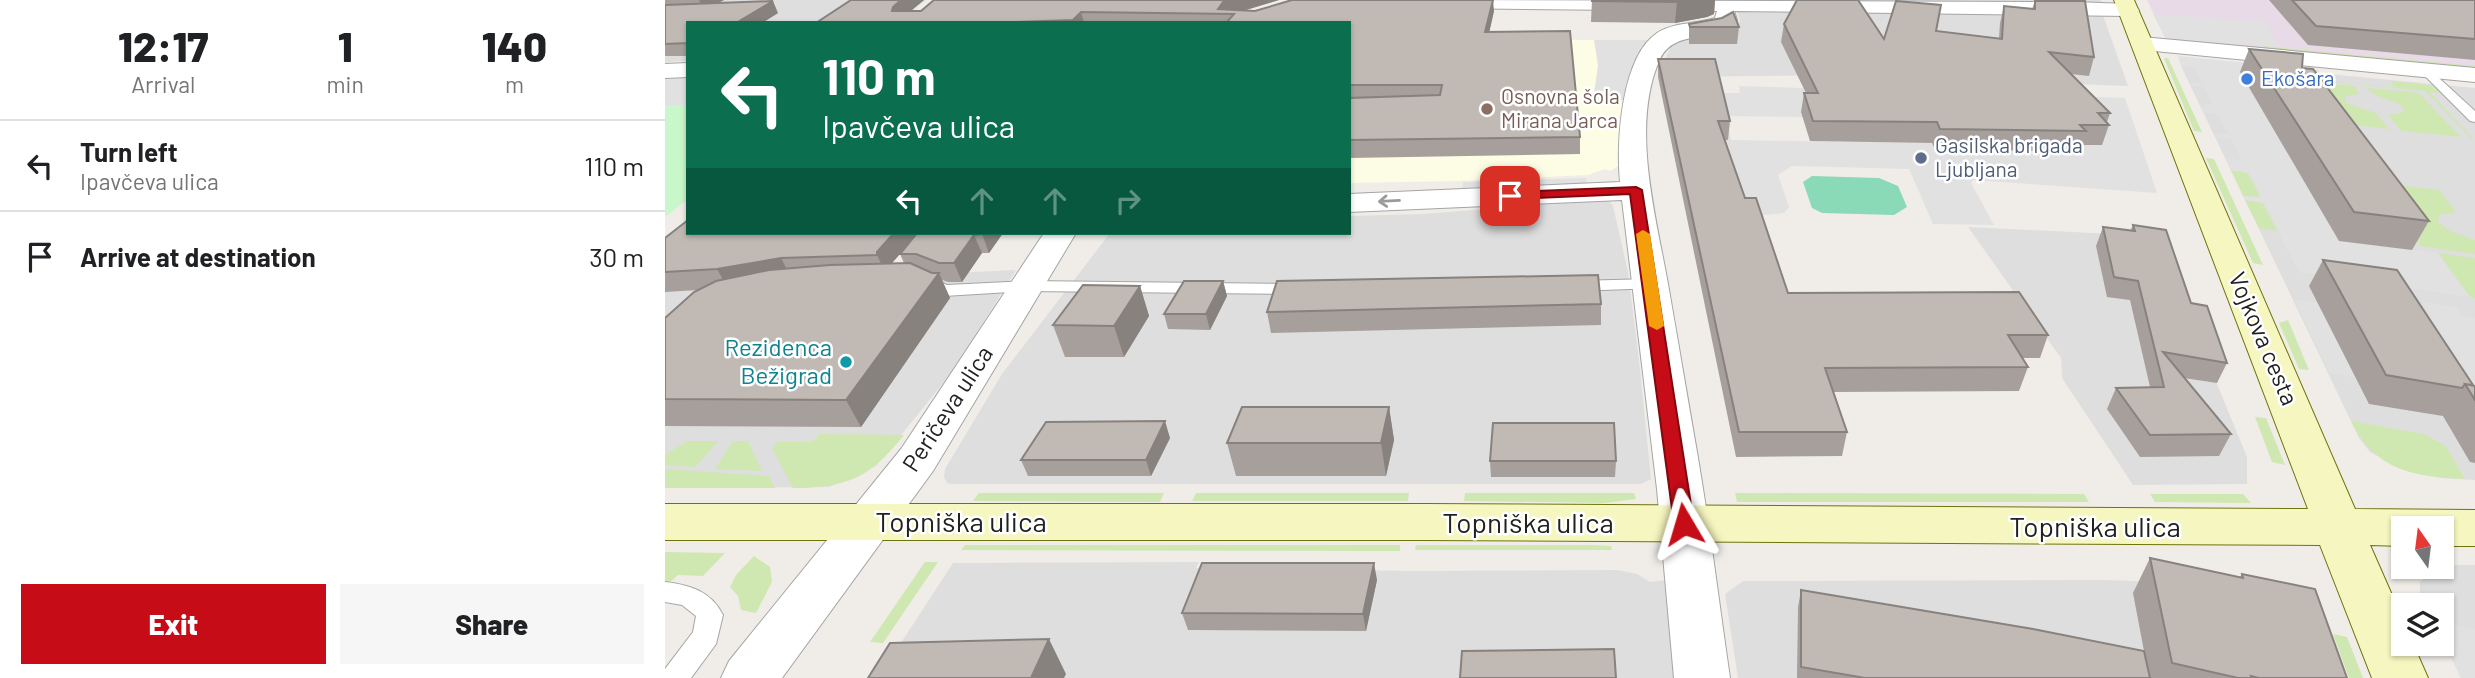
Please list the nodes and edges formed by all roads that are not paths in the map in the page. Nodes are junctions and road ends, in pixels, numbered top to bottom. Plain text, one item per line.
1 (1426, 2) edge
2 (1722, 5) junction
3 (2126, 5) edge
4 (2142, 44) junction
5 (686, 70) edge
6 (665, 71) edge
7 (2427, 71) junction
8 (2475, 75) edge
9 (2475, 118) edge
10 (1636, 190) junction
11 (1351, 203) edge
12 (1059, 235) edge
13 (899, 281) edge
14 (1651, 284) junction
15 (1027, 286) junction
16 (1562, 286) edge
17 (1315, 289) edge
18 (665, 522) edge
19 (871, 522) junction
20 (1684, 524) junction
21 (2338, 528) junction
22 (2475, 528) edge
23 (665, 592) edge
24 (675, 678) edge
25 (749, 678) edge
26 (1702, 678) edge
27 (2400, 678) edge

1 - 2 street
2 - 3 street
2 - 10 street
3 - 4 street, Vojkova cesta
4 - 7 street
4 - 21 street, Vojkova cesta
5 - 6 street
7 - 8 street
7 - 9 lane
10 -> 11 street
10 - 14 street
12 - 15 street, Peričeva ulica
13 - 15 lane
14 - 16 lane
14 - 20 street
15 - 17 lane
15 - 19 street, Peričeva ulica
18 - 19 street, Topniška ulica
19 - 20 street, Topniška ulica
19 - 25 street, Peričeva ulica
20 - 21 street, Topniška ulica
20 - 26 street
21 - 22 street, Topniška ulica
21 - 27 street, Vojkova cesta
23 - 24 lane

